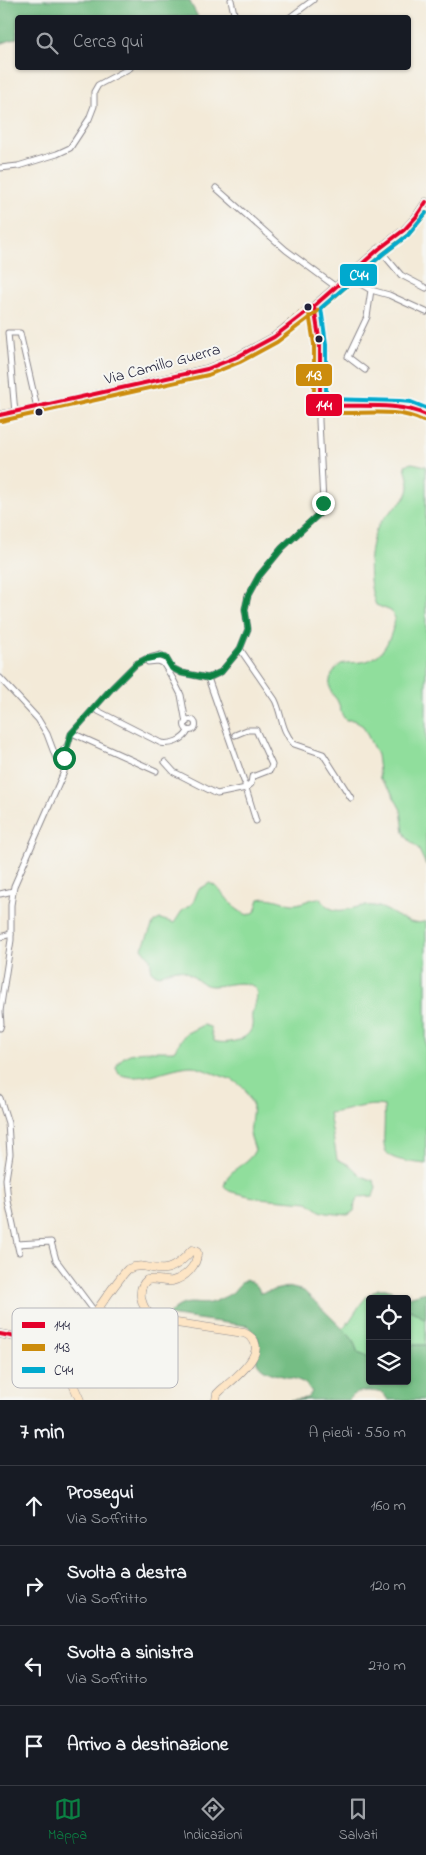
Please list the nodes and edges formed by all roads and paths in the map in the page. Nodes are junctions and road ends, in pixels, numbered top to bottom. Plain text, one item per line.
1 (231, 0) edge
2 (313, 0) edge
3 (234, 15) edge
4 (293, 15) edge
5 (126, 70) edge
6 (0, 168) edge
7 (216, 188) dead end
8 (426, 202) edge
9 (379, 248) junction
10 (339, 284) junction
11 (426, 288) edge
12 (370, 290) junction
13 (314, 306) junction
14 (426, 312) edge
15 (365, 370) dead end
16 (320, 405) junction
17 (37, 408) junction
18 (15, 413) junction
19 (0, 415) edge
20 (426, 415) edge
21 (240, 649) junction
22 (146, 659) junction
23 (0, 678) edge
24 (208, 678) junction
25 (94, 709) junction
26 (186, 723) junction
27 (188, 730) junction
28 (72, 733) junction
29 (235, 735) dead end
30 (67, 746) junction
31 (165, 762) dead end
32 (156, 771) dead end
33 (245, 784) junction
34 (351, 798) dead end
35 (256, 821) dead end
36 (13, 892) junction
37 (0, 894) edge
38 (11, 934) junction
39 (0, 937) edge
40 (0, 1012) edge
41 (0, 1028) edge
42 (0, 1098) edge
43 (17, 1244) junction
44 (19, 1252) dead end
45 (92, 1308) edge
46 (98, 1308) edge
47 (146, 1308) edge
48 (178, 1323) edge
49 (76, 1388) edge
50 (80, 1400) edge
51 (216, 1400) edge

1 - 3 street
2 - 4 street
5 - 6 street
7 - 10 street
8 - 9 street, Via Camillo Guerra
9 - 10 street, Via Camillo Guerra
9 - 11 street
10 - 12 street
10 - 13 street, Via Camillo Guerra
12 - 14 street
12 - 15 street
13 - 16 street
13 - 17 street, Via Camillo Guerra
16 - 20 street
16 - 21 street
17 - 18 street, Via Camillo Guerra
17 - 18 street
18 - 19 street, Via Camillo Guerra
21 - 24 street
21 - 34 street
22 - 24 street
22 - 25 street
22 - 26 street
23 - 30 street
24 - 33 street
25 - 27 street
25 - 28 street
26 - 27 street
26 - 27 street
28 - 30 street
28 - 32 street
29 - 33 street
30 - 36 street
31 - 33 street
33 - 35 street
36 - 37 street
36 - 38 street
38 - 39 street
38 - 40 street
40 - 41 street
42 - 43 street
43 - 44 street
43 - 45 street
46 - 47 street
48 - 51 street
49 - 50 street

